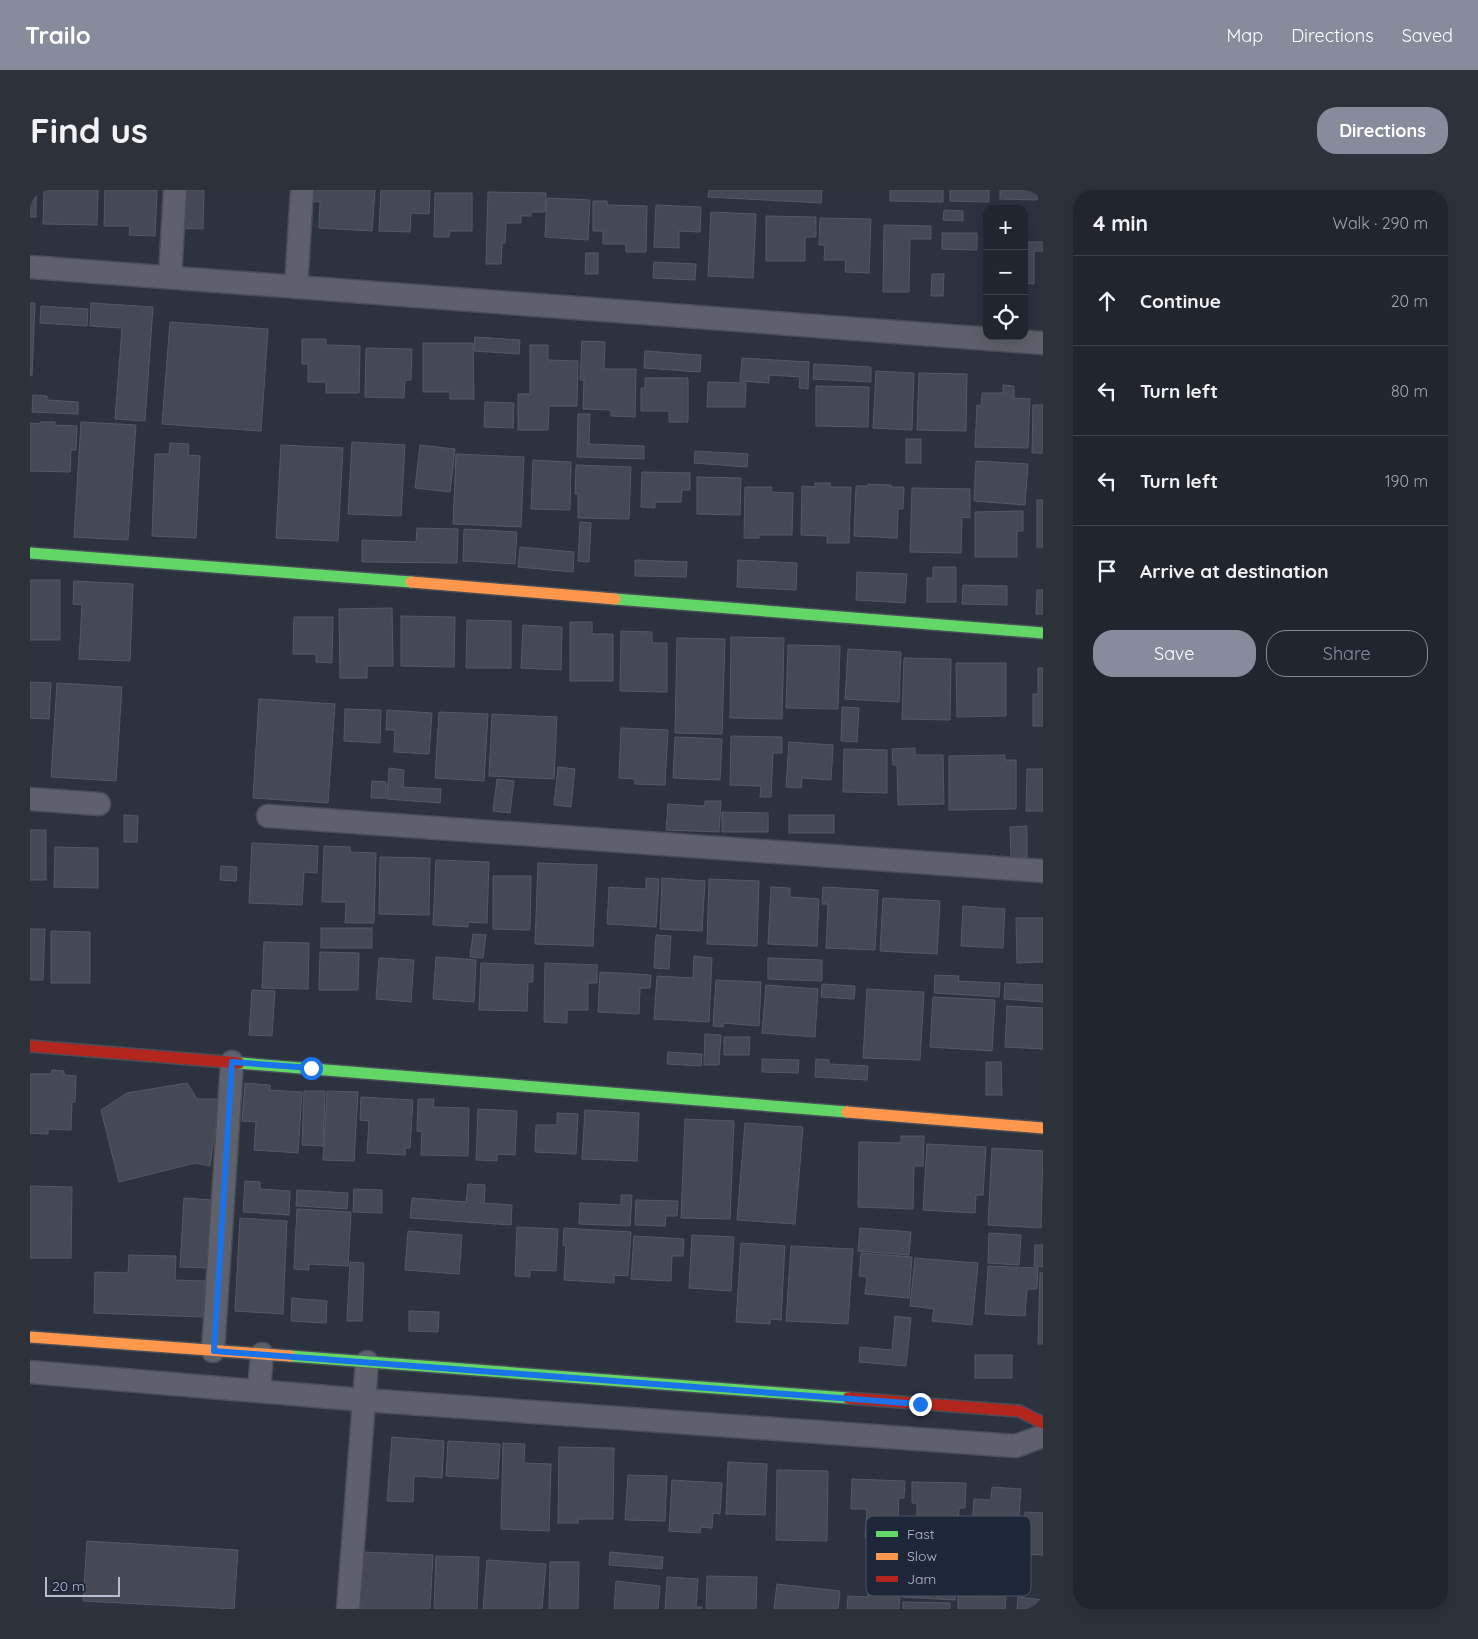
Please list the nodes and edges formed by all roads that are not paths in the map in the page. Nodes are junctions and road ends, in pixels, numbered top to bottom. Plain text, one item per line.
1 (175, 190) edge
2 (302, 190) edge
3 (30, 267) edge
4 (170, 277) junction
5 (296, 287) junction
6 (1043, 343) edge
7 (30, 553) edge
8 (1043, 633) edge
9 (30, 799) edge
10 (99, 804) dead end
11 (268, 816) dead end
12 (1043, 871) edge
13 (30, 1046) edge
14 (232, 1062) junction
15 (1043, 1128) edge
16 (30, 1343) edge
17 (214, 1351) junction
18 (262, 1354) junction
19 (367, 1362) junction
20 (30, 1372) edge
21 (259, 1391) junction
22 (364, 1400) junction
23 (1043, 1423) edge
24 (1043, 1436) edge
25 (348, 1609) edge

1 - 4 street
2 - 5 street
3 - 4 street
4 - 5 street
5 - 6 street
7 - 8 street
9 - 10 street
11 - 12 street
13 - 14 street
14 - 15 street
14 - 17 street
16 - 17 street
17 - 18 street
18 - 19 street
18 - 21 street
19 - 22 street
19 - 23 street
20 - 21 street
21 - 22 street
22 - 24 street
22 - 25 street

